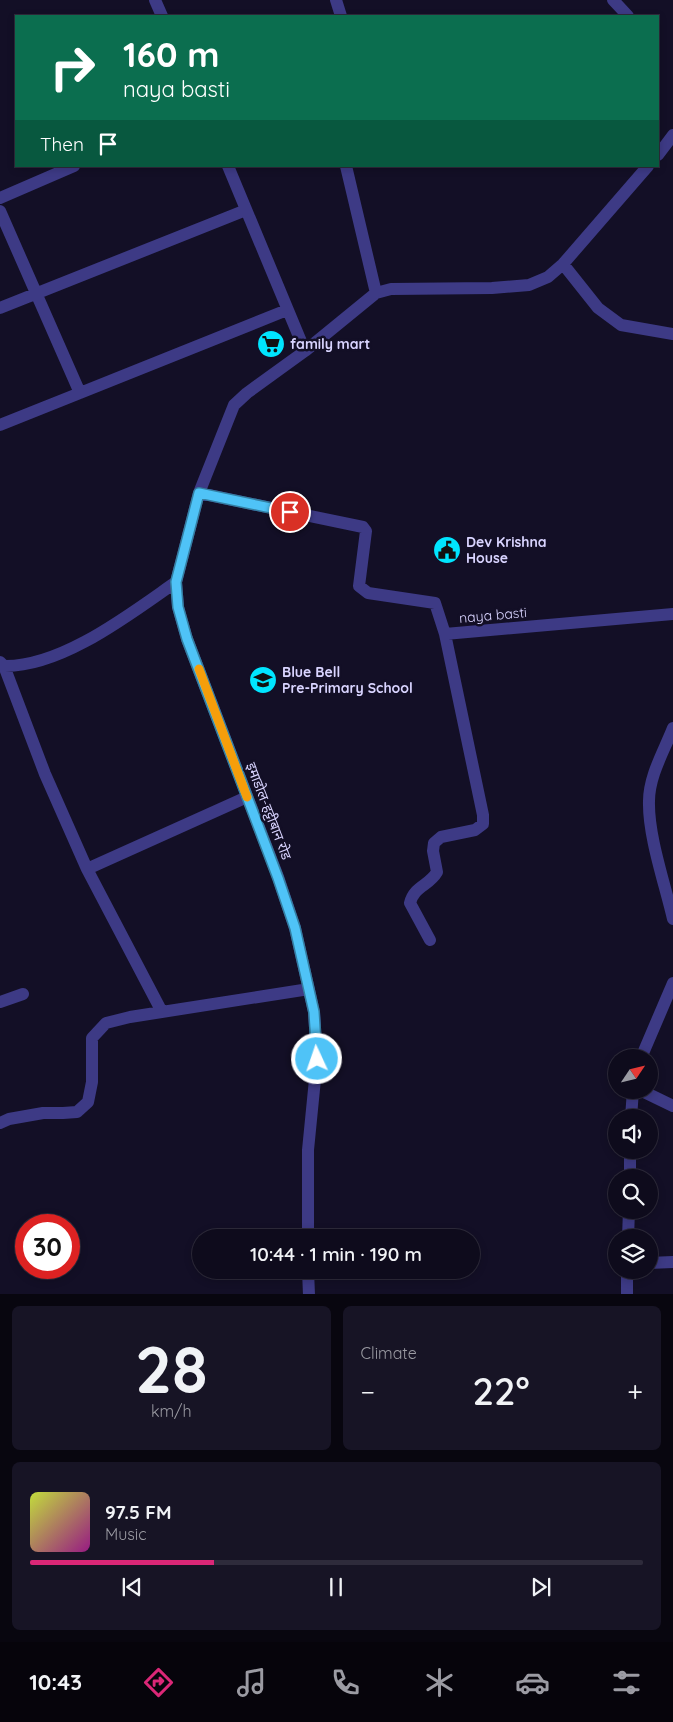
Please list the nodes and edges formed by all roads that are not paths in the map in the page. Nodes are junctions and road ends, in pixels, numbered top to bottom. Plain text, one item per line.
1 (155, 0) edge
2 (336, 0) edge
3 (613, 0) edge
4 (162, 15) edge
5 (340, 15) edge
6 (627, 15) edge
7 (673, 135) edge
8 (659, 154) edge
9 (72, 167) edge
10 (228, 167) edge
11 (346, 167) edge
12 (647, 167) edge
13 (0, 198) edge
14 (246, 210) junction
15 (0, 211) edge
16 (563, 264) junction
17 (376, 293) junction
18 (36, 294) junction
19 (0, 308) edge
20 (287, 310) junction
21 (673, 334) edge
22 (305, 351) junction
23 (80, 393) junction
24 (0, 425) edge
25 (199, 493) junction
26 (176, 582) junction
27 (673, 614) edge
28 (445, 634) junction
29 (2, 664) edge
30 (673, 728) edge
31 (247, 797) junction
32 (88, 869) junction
33 (673, 919) edge
34 (430, 940) dead end
35 (673, 983) edge
36 (309, 989) junction
37 (23, 994) dead end
38 (0, 1002) edge
39 (162, 1012) junction
40 (645, 1049) edge
41 (658, 1099) edge
42 (673, 1106) edge
43 (0, 1123) edge
44 (308, 1229) edge
45 (673, 1262) edge
46 (658, 1263) edge
47 (308, 1279) edge
48 (627, 1279) edge
49 (308, 1294) edge
50 (627, 1294) edge

1 - 4 street
2 - 5 street
3 - 6 street
7 - 8 street
9 - 13 street
10 - 14 street
11 - 17 street
12 - 16 street
14 - 18 street
14 - 20 street
15 - 18 street
16 - 17 street
16 - 21 street
17 - 22 street, इमाडोल-हट्टीबान रोड
18 - 19 street
18 - 23 street
20 - 22 street
20 - 23 street
22 - 25 street, इमाडोल-हट्टीबान रोड
23 - 24 street
25 - 26 street, इमाडोल-हट्टीबान रोड
25 - 28 street, naya basti
26 - 29 street
26 - 31 street, इमाडोल-हट्टीबान रोड
27 - 28 street, naya basti
28 - 34 street
29 - 32 street
30 - 33 street
31 - 32 street
31 - 36 street, इमाडोल-हट्टीबान रोड
32 - 39 street
35 - 40 street
36 - 39 street
36 - 44 street, इमाडोल-हट्टीबान रोड
37 - 38 street
39 - 43 street
41 - 42 street
45 - 46 street
47 - 49 street
48 - 50 street

